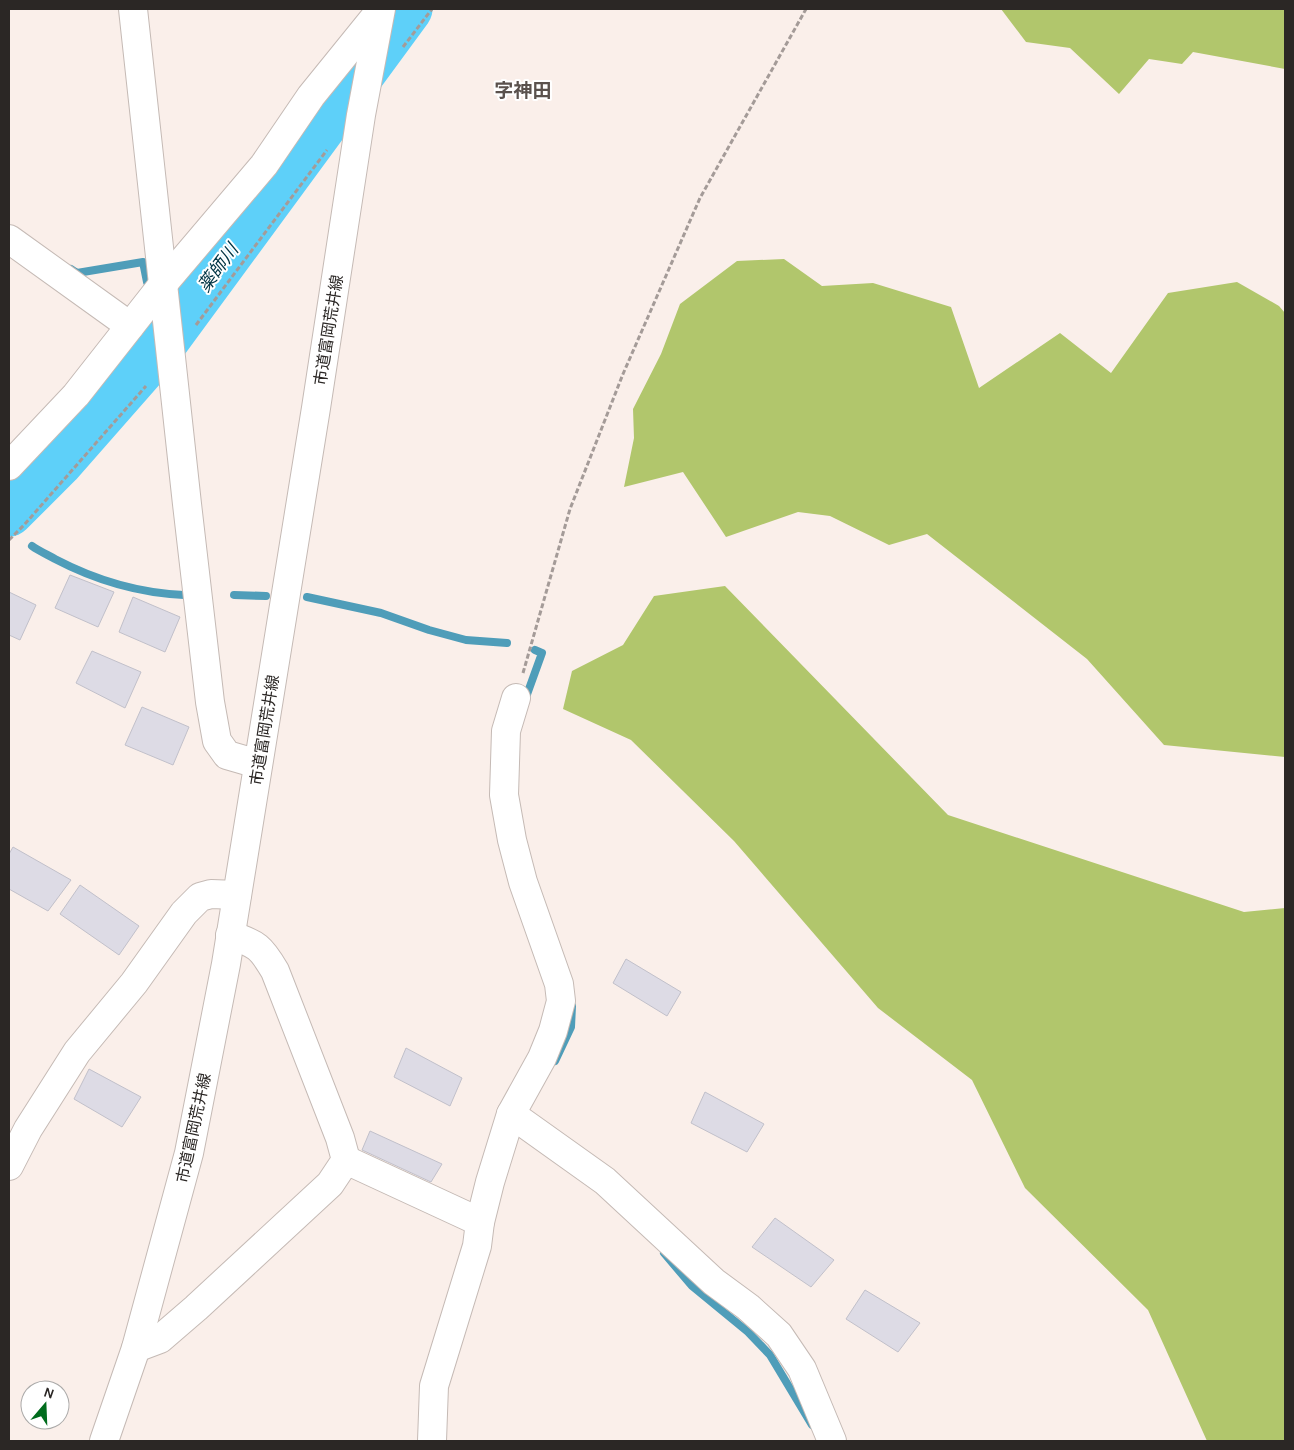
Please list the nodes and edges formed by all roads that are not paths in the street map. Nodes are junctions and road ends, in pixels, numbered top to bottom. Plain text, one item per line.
1 (133, 9) edge
2 (381, 9) edge
3 (9, 239) edge
4 (164, 284) junction
5 (130, 326) junction
6 (9, 466) edge
7 (516, 698) road end
8 (258, 764) junction
9 (238, 895) junction
10 (230, 935) junction
11 (511, 1114) junction
12 (346, 1160) junction
13 (9, 1166) edge
14 (480, 1222) junction
15 (136, 1348) junction
16 (104, 1441) edge
17 (432, 1441) edge
18 (832, 1441) edge

1 - 4 street
2 - 4 street
2 - 8 street, 市道富岡荒井線
3 - 5 street
4 - 5 street
4 - 8 street
5 - 6 street
7 - 11 street
8 - 9 street, 市道富岡荒井線
9 - 10 street, 市道富岡荒井線
9 - 13 street
10 - 12 street
10 - 15 street, 市道富岡荒井線
11 - 14 street
11 - 18 street
12 - 14 street
12 - 15 street
14 - 17 street
15 - 16 street, 市道富岡荒井線

